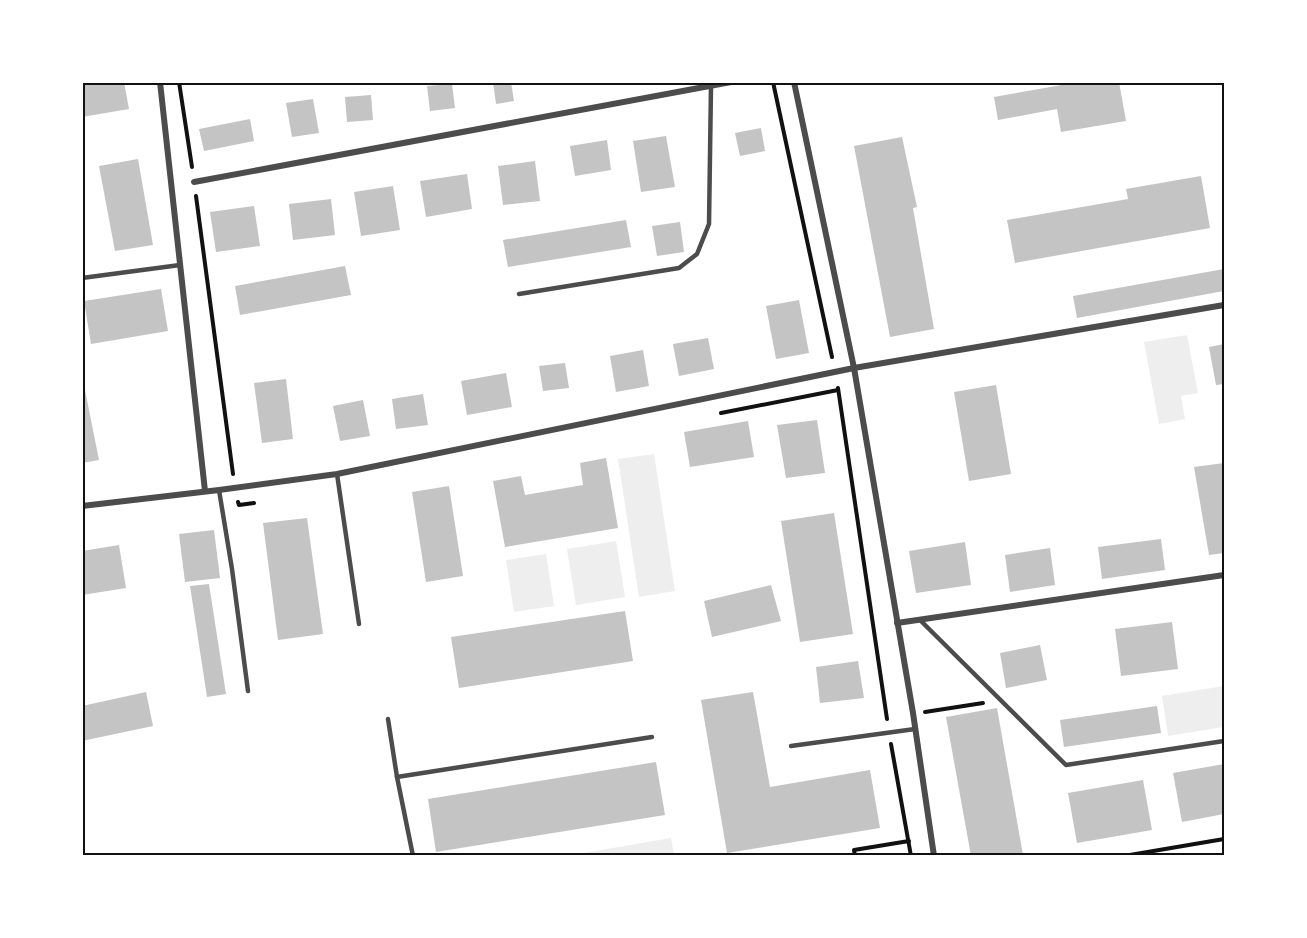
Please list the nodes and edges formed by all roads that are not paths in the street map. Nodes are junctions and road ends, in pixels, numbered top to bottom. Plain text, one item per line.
1 (160, 82) edge
2 (731, 82) edge
3 (794, 82) edge
4 (711, 86) junction
5 (194, 182) road end
6 (180, 265) junction
7 (82, 278) edge
8 (519, 294) dead end
9 (1224, 305) edge
10 (854, 368) junction
11 (337, 474) junction
12 (219, 490) junction
13 (205, 491) junction
14 (82, 506) edge
15 (1224, 574) edge
16 (920, 620) junction
17 (897, 623) junction
18 (359, 624) dead end
19 (248, 691) dead end
20 (388, 719) dead end
21 (915, 729) junction
22 (652, 737) dead end
23 (1224, 741) edge
24 (791, 746) dead end
25 (397, 777) junction
26 (413, 855) edge
27 (934, 855) edge

1 - 6 street
2 - 4 street
3 - 10 street
4 - 5 street
4 - 8 lane
6 - 7 lane
6 - 13 street
9 - 10 street
10 - 11 street
10 - 17 street
11 - 12 street
11 - 18 lane
12 - 13 street
12 - 19 lane
13 - 14 street
15 - 16 street
16 - 17 street
16 - 23 lane
17 - 21 street
20 - 25 lane
21 - 24 lane
21 - 27 street
22 - 25 lane
25 - 26 lane

